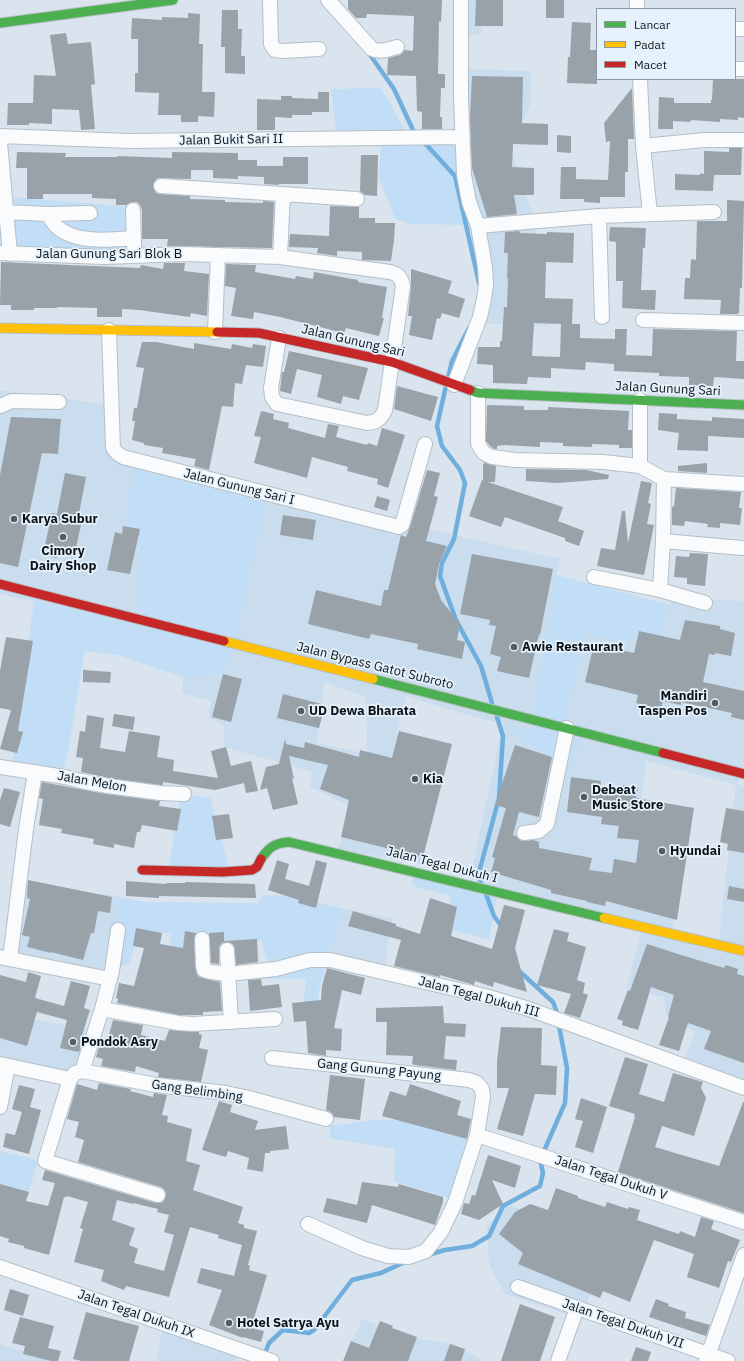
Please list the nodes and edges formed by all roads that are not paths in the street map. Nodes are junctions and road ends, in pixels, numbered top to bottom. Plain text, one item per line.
1 (173, 0) edge
2 (270, 0) edge
3 (328, 0) edge
4 (461, 0) edge
5 (0, 23) edge
6 (397, 47) dead end
7 (319, 49) dead end
8 (640, 80) edge
9 (0, 136) edge
10 (462, 137) junction
11 (744, 140) edge
12 (0, 142) edge
13 (643, 146) junction
14 (161, 186) dead end
15 (283, 194) junction
16 (357, 199) dead end
17 (133, 210) dead end
18 (6, 212) junction
19 (714, 212) dead end
20 (47, 214) junction
21 (90, 214) dead end
22 (650, 214) junction
23 (598, 216) junction
24 (478, 226) junction
25 (134, 238) junction
26 (5, 253) edge
27 (218, 255) junction
28 (134, 256) junction
29 (280, 257) junction
30 (602, 317) dead end
31 (643, 320) dead end
32 (744, 323) edge
33 (0, 328) edge
34 (109, 330) junction
35 (215, 332) junction
36 (280, 338) junction
37 (392, 362) junction
38 (454, 385) junction
39 (478, 393) junction
40 (640, 400) junction
41 (59, 402) dead end
42 (744, 405) edge
43 (0, 406) edge
44 (425, 444) dead end
45 (640, 466) junction
46 (664, 479) junction
47 (744, 484) edge
48 (663, 541) junction
49 (742, 548) dead end
50 (594, 577) dead end
51 (0, 584) edge
52 (660, 590) junction
53 (706, 603) dead end
54 (567, 728) junction
55 (0, 767) edge
56 (35, 772) junction
57 (744, 774) edge
58 (184, 794) dead end
59 (524, 832) dead end
60 (142, 870) dead end
61 (118, 930) dead end
62 (202, 939) dead end
63 (227, 950) dead end
64 (744, 951) edge
65 (5, 958) edge
66 (228, 974) junction
67 (110, 979) junction
68 (102, 1009) junction
69 (276, 1019) dead end
70 (231, 1022) junction
71 (272, 1058) dead end
72 (4, 1065) edge
73 (82, 1071) junction
74 (70, 1079) junction
75 (744, 1088) edge
76 (0, 1106) edge
77 (326, 1119) dead end
78 (477, 1135) junction
79 (158, 1195) dead end
80 (744, 1222) edge
81 (308, 1224) dead end
82 (744, 1255) edge
83 (0, 1267) edge
84 (518, 1287) dead end
85 (577, 1308) junction
86 (707, 1358) edge
87 (272, 1361) edge
88 (558, 1361) edge
89 (728, 1361) edge

1 - 5 street
2 - 7 street
3 - 6 street
4 - 10 street
8 - 13 street
9 - 10 street, Jalan Bukit Sari II
10 - 24 street
11 - 13 street
12 - 18 street
13 - 22 street
14 - 15 street
15 - 16 street
15 - 29 street
17 - 25 street
18 - 20 street
18 - 26 street
19 - 22 street
20 - 21 street
20 - 25 street
22 - 23 street
23 - 24 street
23 - 30 street
24 - 38 street
25 - 28 street
26 - 28 street, Jalan Gunung Sari Blok B
27 - 28 street, Jalan Gunung Sari Blok B
27 - 29 street, Jalan Gunung Sari Blok B
27 - 35 street
29 - 37 street, Jalan Gunung Sari Blok B
31 - 32 street
33 - 34 street, Jalan Gunung Sari
34 - 35 street, Jalan Gunung Sari
34 - 44 street, Jalan Gunung Sari I
35 - 36 street, Jalan Gunung Sari
36 - 37 street, Jalan Gunung Sari
36 - 37 street, Jalan Gunung Sari Blok B
37 - 38 street, Jalan Gunung Sari
38 - 39 street, Jalan Gunung Sari
39 - 40 street, Jalan Gunung Sari
39 - 45 street
40 - 42 street, Jalan Gunung Sari
40 - 45 street
41 - 43 street
45 - 46 street
46 - 47 street
46 - 48 street
48 - 49 street
48 - 52 street
50 - 52 street
51 - 54 street, Jalan Bypass Gatot Subroto
52 - 53 street
54 - 57 street, Jalan Bypass Gatot Subroto
54 - 59 street
55 - 56 street, Jalan Melon
56 - 58 street, Jalan Melon
56 - 65 street
60 - 64 street, Jalan Tegal Dukuh I
61 - 67 street
62 - 66 street, Jalan Tegal Dukuh III
63 - 66 street
65 - 67 street
66 - 70 street
66 - 75 street, Jalan Tegal Dukuh III
67 - 68 street
68 - 70 street
68 - 73 street
69 - 70 street
71 - 78 street, Gang Gunung Payung
72 - 74 street
72 - 76 street
73 - 74 street
73 - 77 street, Gang Belimbing
74 - 79 street
78 - 80 street, Jalan Tegal Dukuh V
78 - 81 street
82 - 86 street
83 - 87 street, Jalan Tegal Dukuh IX
84 - 85 street, Jalan Tegal Dukuh VII
85 - 86 street, Jalan Tegal Dukuh VII
85 - 88 street
86 - 89 street, Jalan Tegal Dukuh VII

